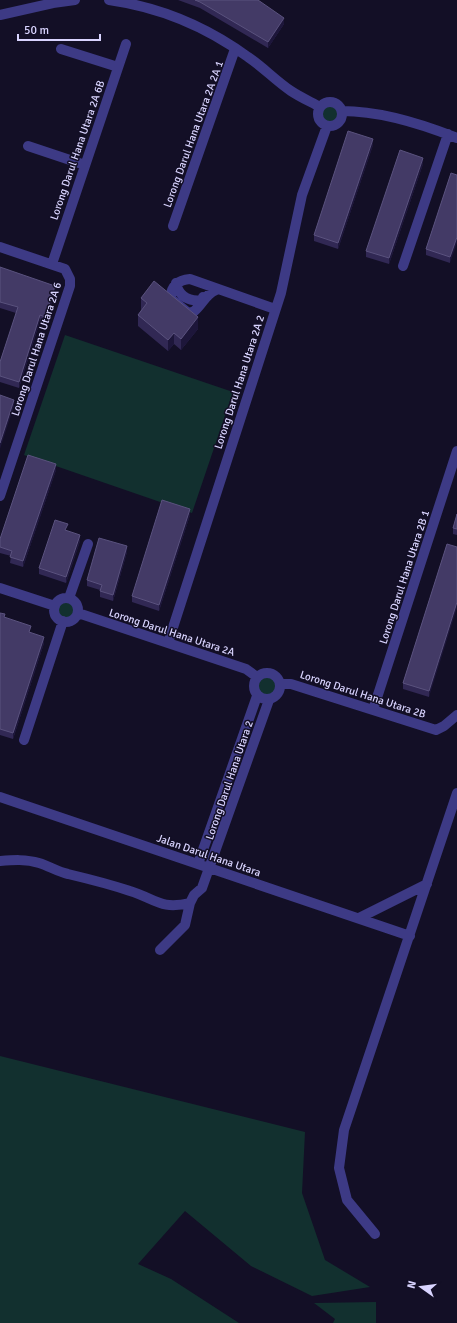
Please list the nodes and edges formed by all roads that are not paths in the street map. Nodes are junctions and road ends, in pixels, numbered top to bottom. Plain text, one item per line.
1 (75, 0) edge
2 (109, 0) edge
3 (0, 15) edge
4 (126, 44) dead end
5 (61, 49) dead end
6 (235, 49) junction
7 (118, 67) junction
8 (320, 107) junction
9 (342, 111) junction
10 (327, 126) junction
11 (452, 136) edge
12 (28, 146) dead end
13 (85, 165) junction
14 (173, 226) dead end
15 (0, 247) edge
16 (52, 264) junction
17 (404, 266) dead end
18 (199, 283) junction
19 (216, 290) junction
20 (203, 300) junction
21 (275, 309) junction
22 (457, 451) edge
23 (0, 496) edge
24 (88, 544) dead end
25 (0, 588) edge
26 (70, 598) junction
27 (54, 606) junction
28 (78, 613) junction
29 (62, 621) junction
30 (168, 643) junction
31 (257, 677) junction
32 (280, 684) junction
33 (257, 696) junction
34 (269, 700) junction
35 (373, 710) junction
36 (457, 715) edge
37 (24, 740) dead end
38 (457, 793) edge
39 (0, 797) edge
40 (0, 861) edge
41 (198, 864) junction
42 (210, 868) junction
43 (427, 884) junction
44 (190, 903) junction
45 (359, 918) junction
46 (410, 936) junction
47 (160, 950) dead end
48 (375, 1234) dead end

1 - 3 street
2 - 6 street
4 - 7 street, Lorong Darul Hana Utara 2A 6B
5 - 7 street
6 - 8 street
6 - 14 street, Lorong Darul Hana Utara 2A 2A 1
7 - 13 street, Lorong Darul Hana Utara 2A 6B
8 - 9 street
8 - 10 street
9 - 10 street
9 - 11 street
10 - 21 street, Lorong Darul Hana Utara 2A 2
11 - 17 street
12 - 13 street
13 - 16 street, Lorong Darul Hana Utara 2A 6B
15 - 16 street
16 - 23 street, Lorong Darul Hana Utara 2A 6
18 - 19 street
18 - 20 street
18 - 20 street
19 - 20 street
19 - 21 street
21 - 30 street, Lorong Darul Hana Utara 2A 2
22 - 35 street, Lorong Darul Hana Utara 2B 1
24 - 26 street
25 - 27 street
26 - 27 street
26 - 28 street
27 - 29 street
28 - 29 street
28 - 30 street, Lorong Darul Hana Utara 2A
29 - 37 street
30 - 31 street, Lorong Darul Hana Utara 2A
31 - 32 street
31 - 33 street
32 - 34 street
32 - 35 street, Lorong Darul Hana Utara 2B
33 - 34 street
33 - 41 street, Lorong Darul Hana Utara 2
34 - 42 street, Lorong Darul Hana Utara 2
35 - 36 street, Lorong Darul Hana Utara 2B
38 - 43 street
39 - 41 street, Jalan Darul Hana Utara
40 - 44 street
41 - 42 street, Jalan Darul Hana Utara
42 - 44 street, Lorong Darul Hana Utara 2
42 - 45 street, Jalan Darul Hana Utara
43 - 45 street
43 - 46 street
44 - 47 street
45 - 46 street, Jalan Darul Hana Utara
46 - 48 street

